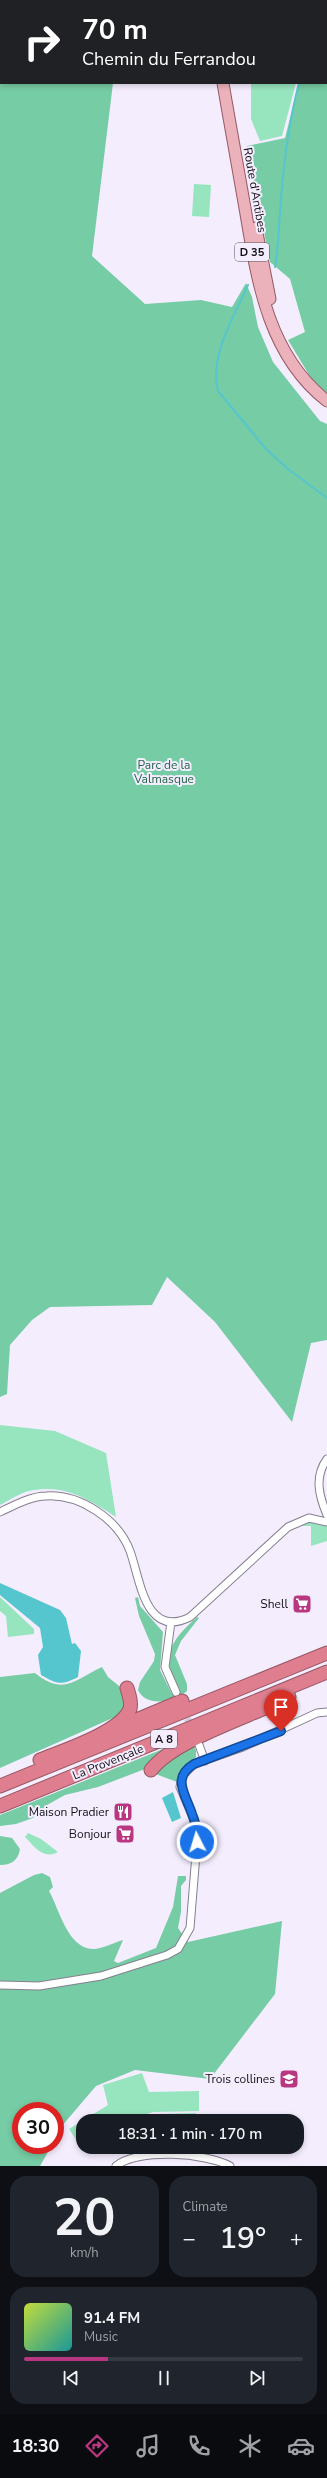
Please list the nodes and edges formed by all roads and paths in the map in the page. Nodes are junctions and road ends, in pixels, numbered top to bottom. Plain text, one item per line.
1 (223, 84) edge
2 (228, 84) edge
3 (327, 394) edge
4 (327, 401) edge
5 (327, 1459) edge
6 (0, 1512) edge
7 (327, 1515) edge
8 (327, 1522) edge
9 (171, 1622) junction
10 (327, 1653) edge
11 (327, 1672) edge
12 (327, 1677) edge
13 (127, 1688) dead end
14 (179, 1697) joint
15 (327, 1712) edge
16 (104, 1732) junction
17 (200, 1745) dead end
18 (205, 1761) junction
19 (151, 1770) dead end
20 (0, 1777) edge
21 (0, 1786) edge
22 (0, 1806) edge
23 (0, 1986) edge
24 (124, 2162) junction
25 (116, 2166) edge
26 (132, 2166) edge
27 (230, 2166) edge

1 - 4 main road, Route d'Antibes / D 35
2 - 3 main road, Route d'Antibes / D 35
5 - 7 street
6 - 9 street
8 - 9 street
9 - 14 street
10 - 21 highway, La Provençale / A 8
11 - 22 highway, La Provençale / A 8
12 - 19 highway
13 - 16 highway
14 - 16 highway
15 - 18 street
16 - 20 highway
17 - 18 street
18 - 23 street
24 - 25 street
24 - 26 street
24 - 27 street

